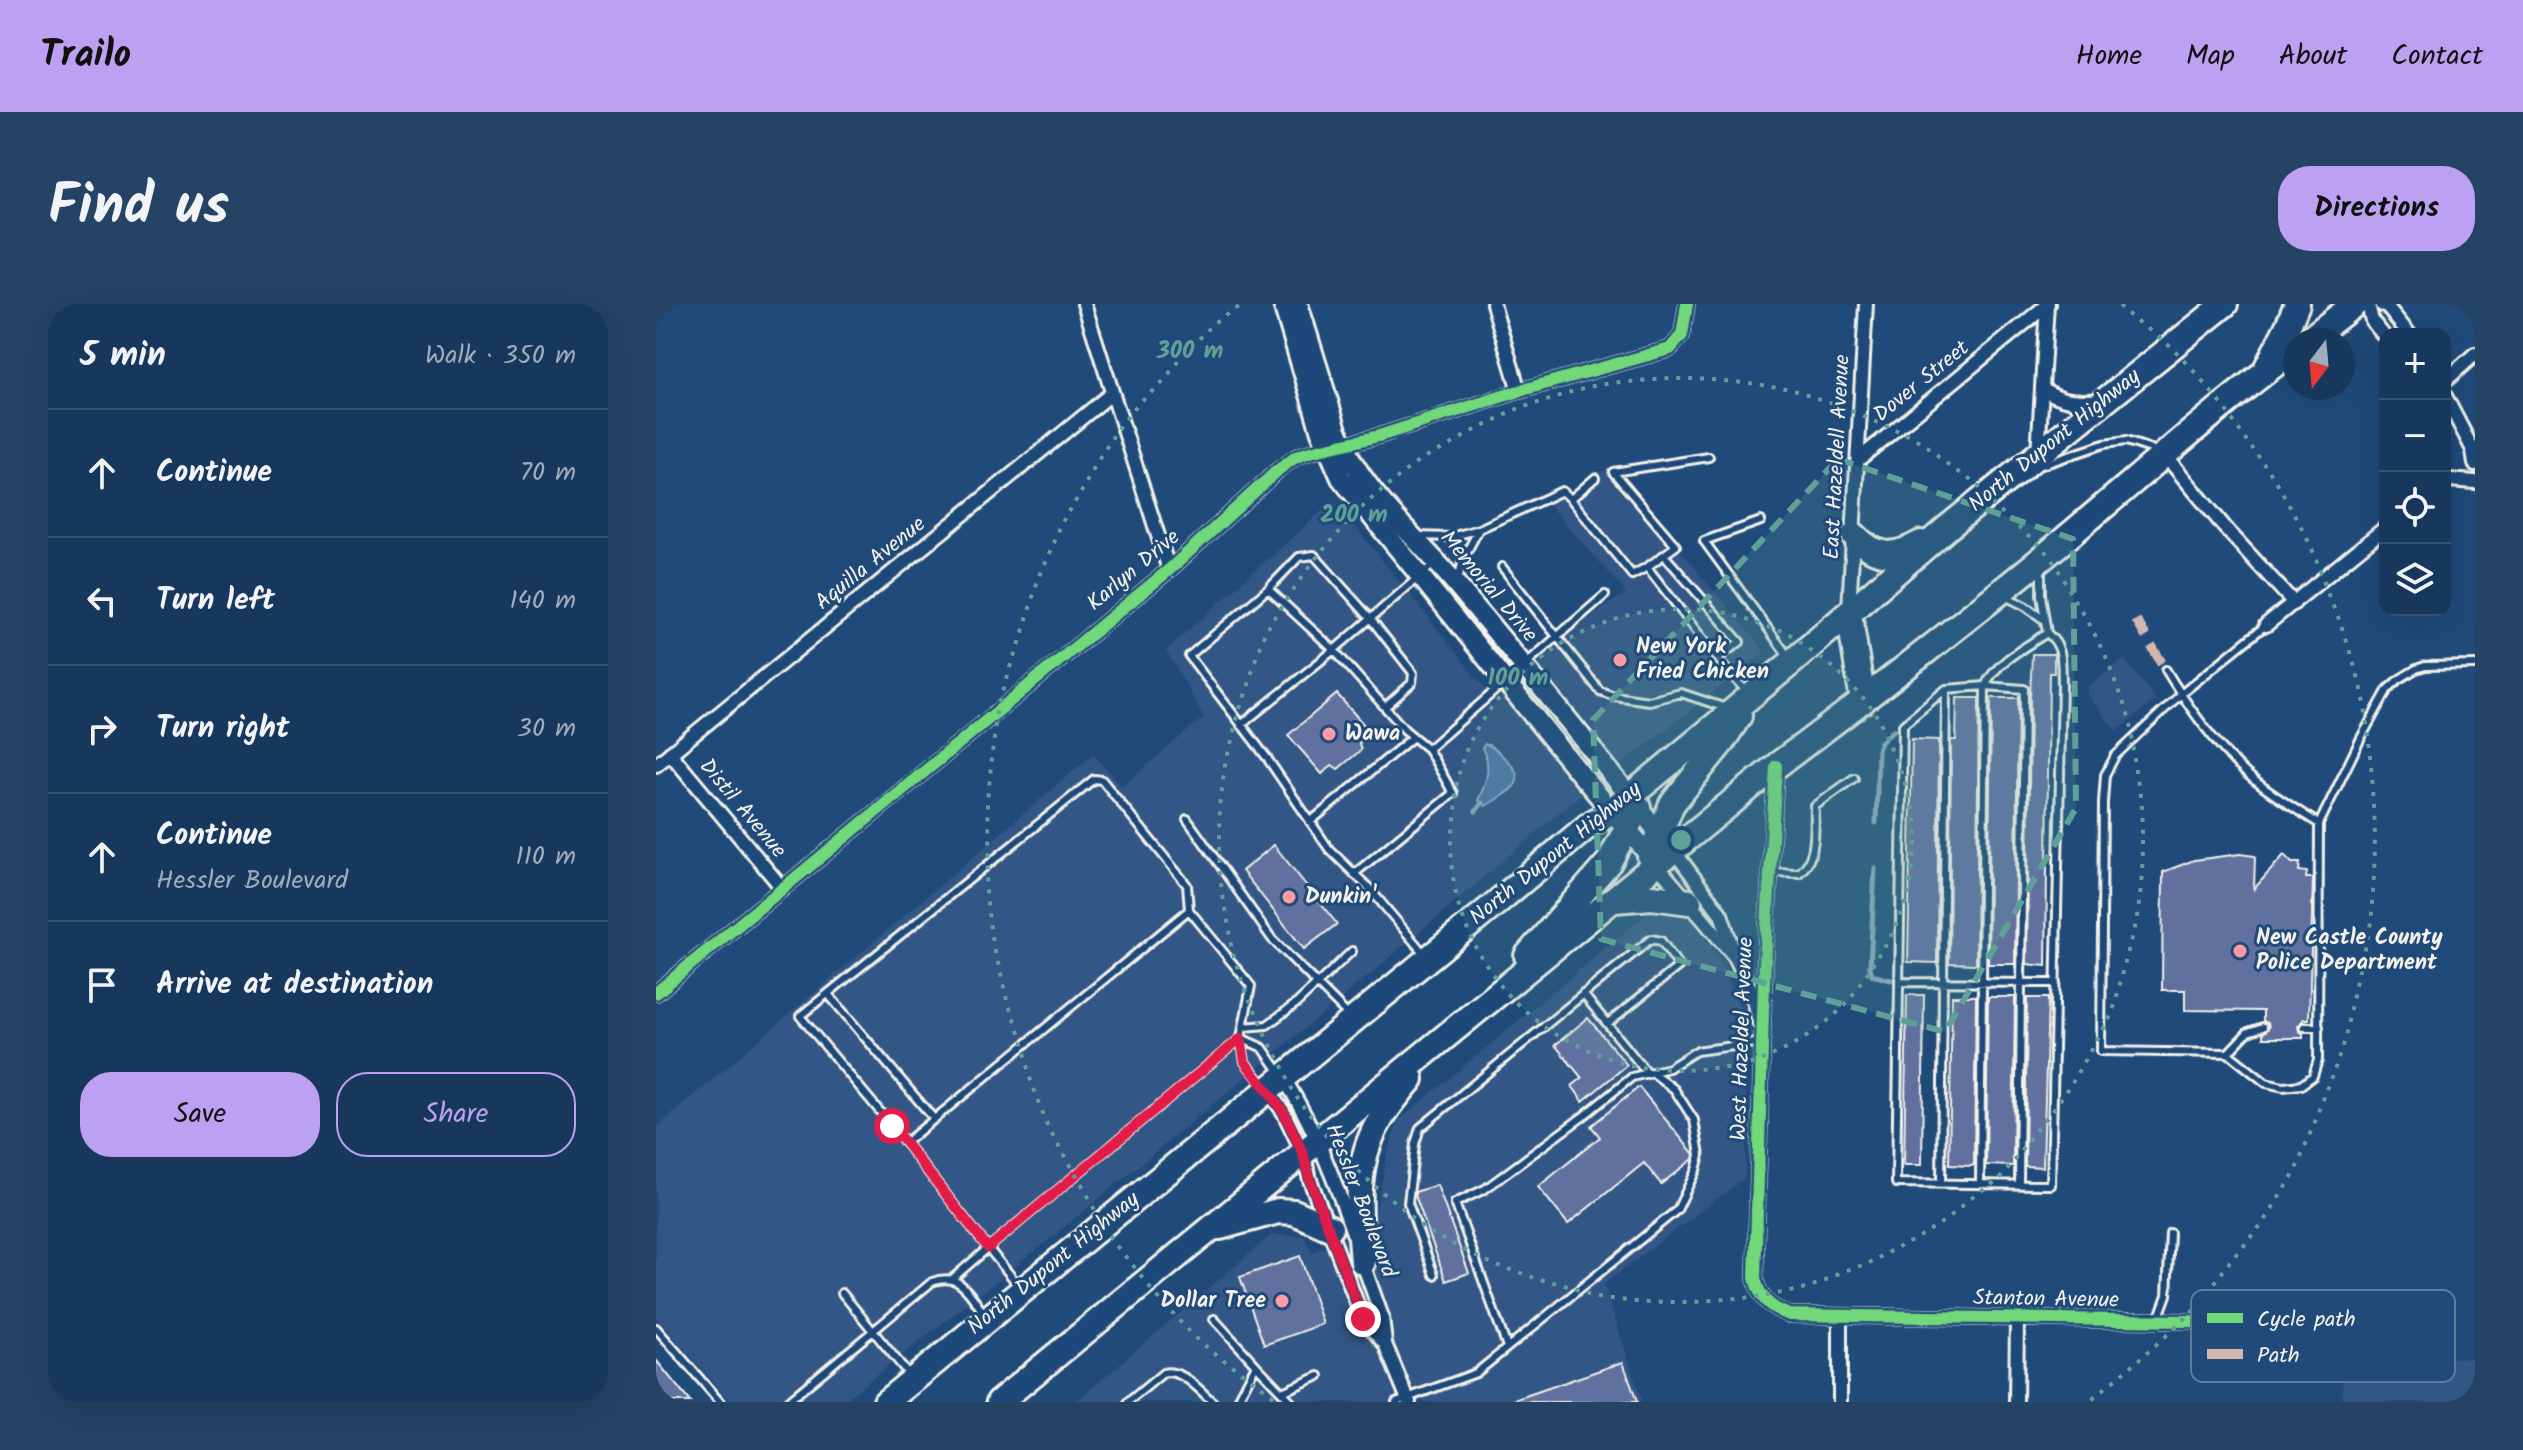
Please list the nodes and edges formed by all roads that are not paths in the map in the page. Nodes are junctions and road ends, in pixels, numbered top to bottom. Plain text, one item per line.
1 (1084, 304) edge
2 (1283, 304) edge
3 (1298, 304) edge
4 (1493, 304) edge
5 (1687, 304) edge
6 (1866, 304) edge
7 (2047, 304) edge
8 (2225, 304) edge
9 (2297, 304) edge
10 (2355, 304) edge
11 (2368, 304) edge
12 (2381, 304) edge
13 (2324, 328) edge
14 (2404, 328) edge
15 (2379, 330) edge
16 (2475, 354) edge
17 (2283, 358) edge
18 (2264, 373) junction
19 (2451, 376) edge
20 (2042, 388) junction
21 (1519, 391) junction
22 (1111, 394) junction
23 (2105, 399) junction
24 (2447, 400) edge
25 (1335, 447) junction
26 (2038, 454) junction
27 (2164, 454) junction
28 (1709, 457) dead end
29 (1858, 460) junction
30 (2475, 464) edge
31 (1595, 478) dead end
32 (2004, 482) junction
33 (2451, 482) edge
34 (2475, 482) edge
35 (1571, 499) junction
36 (1761, 521) dead end
37 (1947, 528) junction
38 (1479, 529) junction
39 (2379, 533) edge
40 (1854, 535) junction
41 (1413, 536) junction
42 (1664, 555) junction
43 (2041, 559) junction
44 (1437, 561) junction
45 (1502, 567) dead end
46 (1647, 567) junction
47 (1169, 570) junction
48 (1419, 576) junction
49 (1457, 584) junction
50 (1268, 589) junction
51 (1998, 593) junction
52 (1605, 595) dead end
53 (2294, 603) junction
54 (1849, 613) junction
55 (1370, 618) junction
56 (2044, 620) junction
57 (2266, 625) joint
58 (2047, 633) junction
59 (1557, 636) junction
60 (1334, 650) junction
61 (1718, 658) junction
62 (1792, 662) junction
63 (1523, 665) junction
64 (2475, 665) edge
65 (2166, 670) dead end
66 (1504, 680) junction
67 (1985, 686) junction
68 (1946, 689) junction
69 (2181, 694) junction
70 (1863, 701) junction
71 (1742, 704) junction
72 (1385, 707) junction
73 (1241, 725) junction
74 (1413, 737) junction
75 (1428, 749) junction
76 (670, 753) junction
77 (656, 765) edge
78 (1776, 766) junction
79 (1854, 778) dead end
80 (1627, 811) junction
81 (1187, 819) dead end
82 (1310, 822) junction
83 (2319, 824) junction
84 (1660, 851) junction
85 (1771, 872) junction
86 (1354, 874) junction
87 (783, 889) junction
88 (1614, 900) junction
89 (1689, 902) junction
90 (1189, 910) junction
91 (1352, 951) dead end
92 (1428, 958) junction
93 (1736, 959) junction
94 (1899, 982) junction
95 (1943, 982) junction
96 (1981, 982) junction
97 (2021, 983) junction
98 (2056, 983) junction
99 (1317, 984) junction
100 (656, 993) edge
101 (828, 994) junction
102 (1583, 994) junction
103 (1481, 1009) junction
104 (1353, 1020) junction
105 (1608, 1023) junction
106 (1243, 1027) junction
107 (2263, 1027) dead end
108 (2304, 1027) dead end
109 (2319, 1027) junction
110 (1241, 1038) junction
111 (1763, 1039) junction
112 (1438, 1044) junction
113 (2228, 1053) junction
114 (1651, 1073) junction
115 (1275, 1083) junction
116 (934, 1119) junction
117 (905, 1143) junction
118 (1311, 1147) junction
119 (1941, 1184) junction
120 (1980, 1184) junction
121 (2019, 1184) junction
122 (1330, 1228) junction
123 (1207, 1231) junction
124 (2170, 1233) dead end
125 (988, 1248) junction
126 (1363, 1262) junction
127 (1434, 1275) dead end
128 (952, 1279) junction
129 (1022, 1290) junction
130 (842, 1293) dead end
131 (1772, 1309) joint
132 (1840, 1316) junction
133 (987, 1318) junction
134 (1214, 1319) dead end
135 (2017, 1319) junction
136 (2157, 1322) junction
137 (2191, 1322) edge
138 (656, 1328) edge
139 (873, 1331) junction
140 (1385, 1344) junction
141 (1507, 1347) junction
142 (1256, 1365) junction
143 (1319, 1376) dead end
144 (913, 1379) junction
145 (1282, 1392) junction
146 (1404, 1400) edge
147 (720, 1402) edge
148 (787, 1402) edge
149 (886, 1402) edge
150 (999, 1402) edge
151 (1128, 1402) edge
152 (1213, 1402) edge
153 (1237, 1402) edge
154 (1291, 1402) edge
155 (1840, 1402) edge
156 (2016, 1402) edge

1 - 22 street
2 - 25 street, Memorial Drive
3 - 25 street, Memorial Drive
4 - 21 street
5 - 21 street, Karlyn Drive
6 - 29 street, East Hazeldell Avenue
7 - 20 street
7 - 29 street, Dover Street
8 - 23 highway, North Dupont Highway
9 - 18 highway
10 - 13 highway
11 - 15 street
12 - 14 street
16 - 19 street
17 - 18 highway
18 - 27 highway
20 - 23 street
20 - 26 street
21 - 25 street, Karlyn Drive
22 - 47 street
22 - 76 street, Aquilla Avenue
23 - 26 highway, North Dupont Highway
24 - 30 street
25 - 41 street, Memorial Drive
25 - 47 street, Karlyn Drive
25 - 48 street, Memorial Drive
26 - 32 highway, North Dupont Highway
27 - 32 lane
27 - 43 highway
27 - 53 street
28 - 42 lane
29 - 40 street, East Hazeldell Avenue
31 - 35 lane
32 - 37 highway, North Dupont Highway
33 - 34 street
35 - 38 lane
35 - 46 lane
36 - 62 lane
37 - 40 highway
37 - 54 highway, North Dupont Highway
38 - 41 lane
38 - 49 lane
39 - 53 street
40 - 54 street, East Hazeldell Avenue
41 - 44 street, Memorial Drive
42 - 46 lane
42 - 61 lane
43 - 51 highway
43 - 56 lane
44 - 48 lane
44 - 49 street, Memorial Drive
45 - 59 lane
46 - 61 lane
47 - 87 street, Karlyn Drive
48 - 55 lane
48 - 66 street, Memorial Drive
49 - 63 street, Memorial Drive
50 - 55 lane
50 - 60 lane
50 - 73 lane
51 - 56 lane
51 - 70 highway
52 - 59 lane
53 - 57 street
54 - 62 highway, North Dupont Highway
54 - 70 highway
55 - 60 lane
55 - 72 lane
56 - 58 lane
57 - 69 lane
58 - 67 lane
58 - 98 lane
59 - 63 lane
59 - 71 lane
60 - 72 lane
60 - 73 lane
61 - 71 lane
62 - 71 highway, North Dupont Highway
63 - 66 lane
63 - 80 street, Memorial Drive
64 - 83 lane
65 - 69 lane
66 - 75 lane
66 - 80 street, Memorial Drive
67 - 68 lane
67 - 96 lane
67 - 97 lane
68 - 94 lane
68 - 95 lane
69 - 83 lane
69 - 113 lane
70 - 78 highway
71 - 80 highway, North Dupont Highway
71 - 84 highway
72 - 74 lane
73 - 82 lane
74 - 75 lane
74 - 82 lane
75 - 86 lane
76 - 77 street, Aquilla Avenue
76 - 87 street, Distil Avenue
78 - 84 highway
78 - 85 street, West Hazeldel Avenue
79 - 85 lane
80 - 84 street, Memorial Drive
80 - 92 highway, North Dupont Highway
80 - 103 highway
81 - 99 lane
82 - 86 lane
83 - 109 lane
84 - 88 highway
84 - 89 street, Memorial Drive
84 - 93 street, Memorial Drive
85 - 111 street, West Hazeldel Avenue
86 - 92 lane
87 - 100 street, Karlyn Drive
88 - 89 highway
88 - 103 highway
89 - 93 street, Memorial Drive
90 - 101 lane
90 - 106 lane
90 - 116 lane
91 - 99 lane
92 - 104 highway, North Dupont Highway
93 - 111 street, Memorial Drive
94 - 95 lane
94 - 119 lane
95 - 96 lane
95 - 119 lane
96 - 97 lane
96 - 120 lane
97 - 98 lane
97 - 121 lane
98 - 121 lane
99 - 104 lane
99 - 106 lane
101 - 116 lane
101 - 117 lane
102 - 105 lane
102 - 105 lane
102 - 127 lane
103 - 112 highway
104 - 115 highway, North Dupont Highway
105 - 114 lane
106 - 110 lane
107 - 113 lane
108 - 109 lane
109 - 113 lane
110 - 115 lane
110 - 115 lane
110 - 125 lane
111 - 114 lane
111 - 131 street, West Hazeldel Avenue
112 - 118 highway
112 - 126 highway
114 - 141 lane
114 - 141 lane
115 - 118 street, Hessler Boulevard
115 - 118 street, Hessler Boulevard
115 - 129 highway, North Dupont Highway
116 - 117 lane
117 - 125 lane
118 - 122 street, Hessler Boulevard
118 - 123 highway
118 - 126 street, Hessler Boulevard
119 - 120 lane
120 - 121 lane
122 - 123 highway
122 - 140 street, Hessler Boulevard
123 - 150 highway
124 - 136 lane
125 - 128 lane
125 - 129 lane
126 - 140 street, Hessler Boulevard
128 - 133 lane
128 - 139 lane
129 - 133 highway, North Dupont Highway
130 - 139 lane
131 - 132 street, Stanton Avenue
132 - 135 street, Stanton Avenue
132 - 155 street
133 - 144 highway, North Dupont Highway
134 - 142 lane
135 - 136 street, Stanton Avenue
135 - 156 street
136 - 137 street, Stanton Avenue
138 - 147 lane
139 - 144 lane
139 - 148 lane
140 - 146 street, Hessler Boulevard
141 - 146 lane
142 - 145 lane
142 - 153 lane
143 - 145 lane
144 - 149 highway, North Dupont Highway
145 - 154 lane
151 - 152 lane

